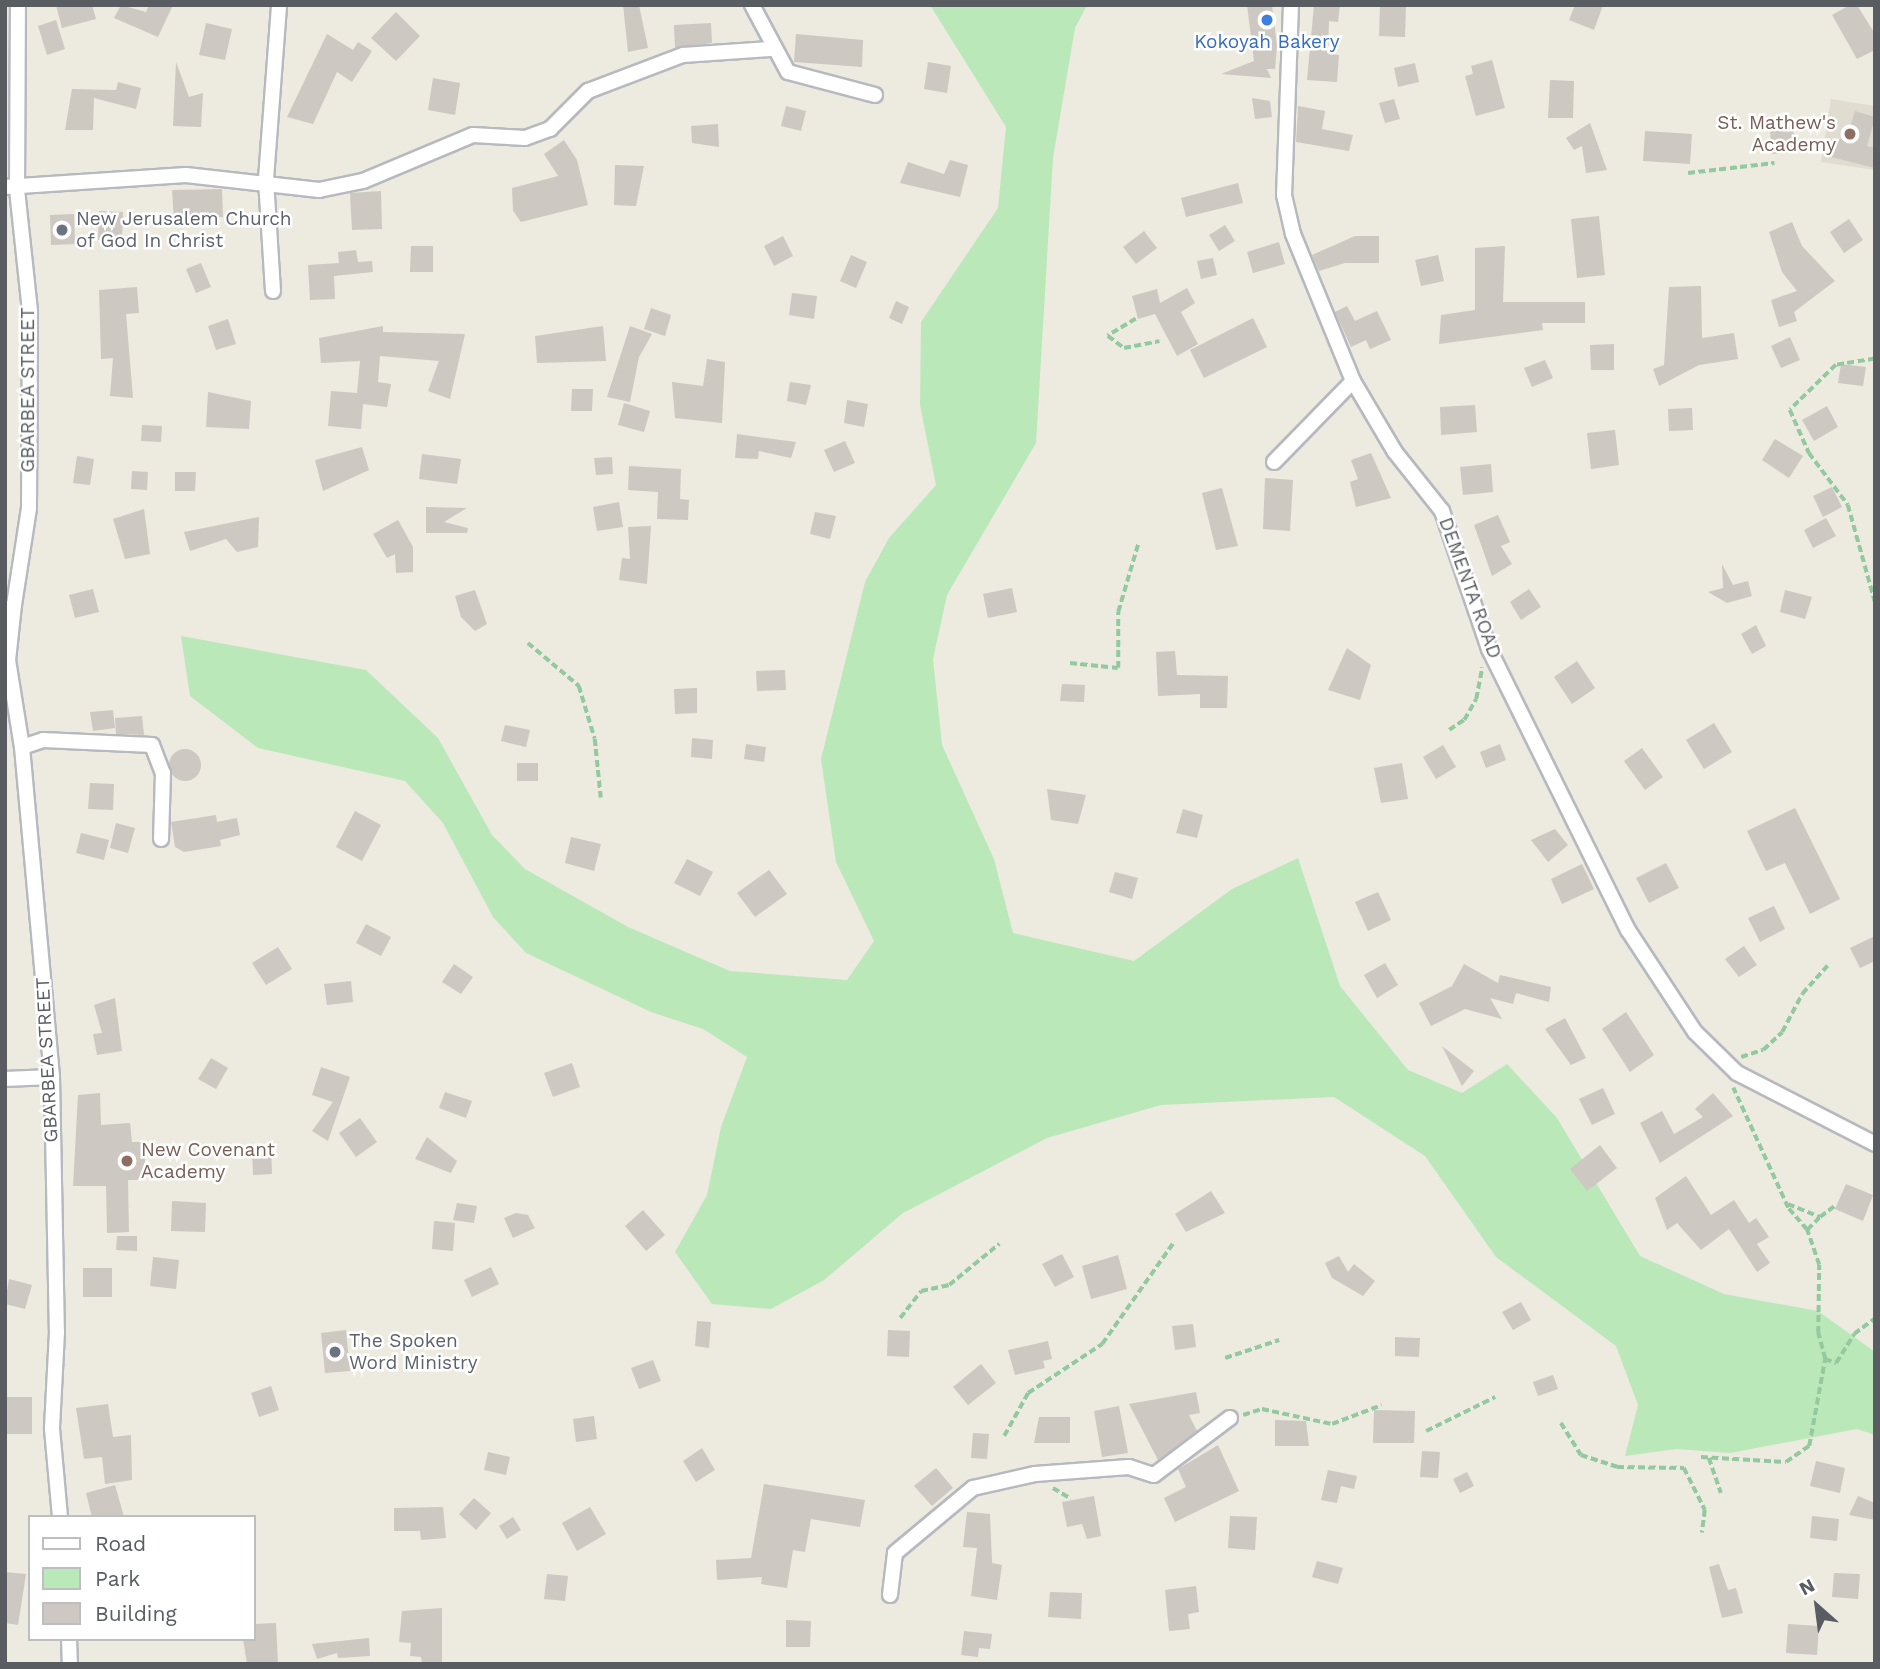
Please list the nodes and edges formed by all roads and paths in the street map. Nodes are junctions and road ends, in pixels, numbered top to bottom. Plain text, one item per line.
1 (18, 5) edge
2 (279, 5) edge
3 (752, 5) edge
4 (1291, 5) edge
5 (770, 49) junction
6 (876, 95) dead end
7 (1774, 163) dead end
8 (1688, 173) dead end
9 (266, 180) junction
10 (11, 188) edge
11 (273, 291) dead end
12 (1136, 319) dead end
13 (1159, 341) dead end
14 (1875, 359) edge
15 (1353, 381) junction
16 (1274, 462) dead end
17 (1138, 544) dead end
18 (1875, 602) edge
19 (10, 609) edge
20 (528, 643) dead end
21 (1489, 649) junction
22 (1070, 663) dead end
23 (1449, 730) dead end
24 (22, 747) junction
25 (601, 798) dead end
26 (162, 839) dead end
27 (1828, 966) dead end
28 (1737, 1073) junction
29 (52, 1077) junction
30 (5, 1079) edge
31 (1875, 1143) edge
32 (1786, 1203) junction
33 (1836, 1205) dead end
34 (1820, 1217) junction
35 (1807, 1230) junction
36 (1174, 1241) dead end
37 (999, 1244) dead end
38 (900, 1318) dead end
39 (1875, 1318) edge
40 (1279, 1340) dead end
41 (1225, 1358) dead end
42 (1825, 1359) junction
43 (1494, 1398) dead end
44 (1382, 1405) dead end
45 (1230, 1418) joint
46 (1561, 1423) dead end
47 (1426, 1431) dead end
48 (1004, 1436) dead end
49 (1701, 1457) dead end
50 (1709, 1458) junction
51 (1721, 1493) dead end
52 (60, 1515) edge
53 (1702, 1533) dead end
54 (890, 1595) dead end
55 (69, 1641) edge
56 (70, 1664) edge

1 - 10 street, GBARBEA STREET
2 - 9 street
3 - 5 street
4 - 15 street, DEMENTA ROAD
5 - 6 street
5 - 9 street
7 - 8 path
9 - 10 street
9 - 11 street
10 - 19 street, GBARBEA STREET
12 - 13 path
14 - 18 path
15 - 16 street
15 - 21 street, DEMENTA ROAD
17 - 22 path
19 - 24 street, GBARBEA STREET
20 - 25 path
21 - 23 path
21 - 28 street, DEMENTA ROAD
24 - 26 street
24 - 29 street, GBARBEA STREET
27 - 28 path
28 - 31 street, DEMENTA ROAD
28 - 32 path
29 - 30 street
29 - 52 street, GBARBEA STREET
32 - 34 path
32 - 35 path
33 - 34 path
34 - 35 path
35 - 42 path
36 - 48 path
37 - 38 path
39 - 42 path
40 - 41 path
42 - 50 path
43 - 47 path
44 - 45 path
45 - 54 street
46 - 53 path
49 - 50 path
50 - 51 path
55 - 56 street

